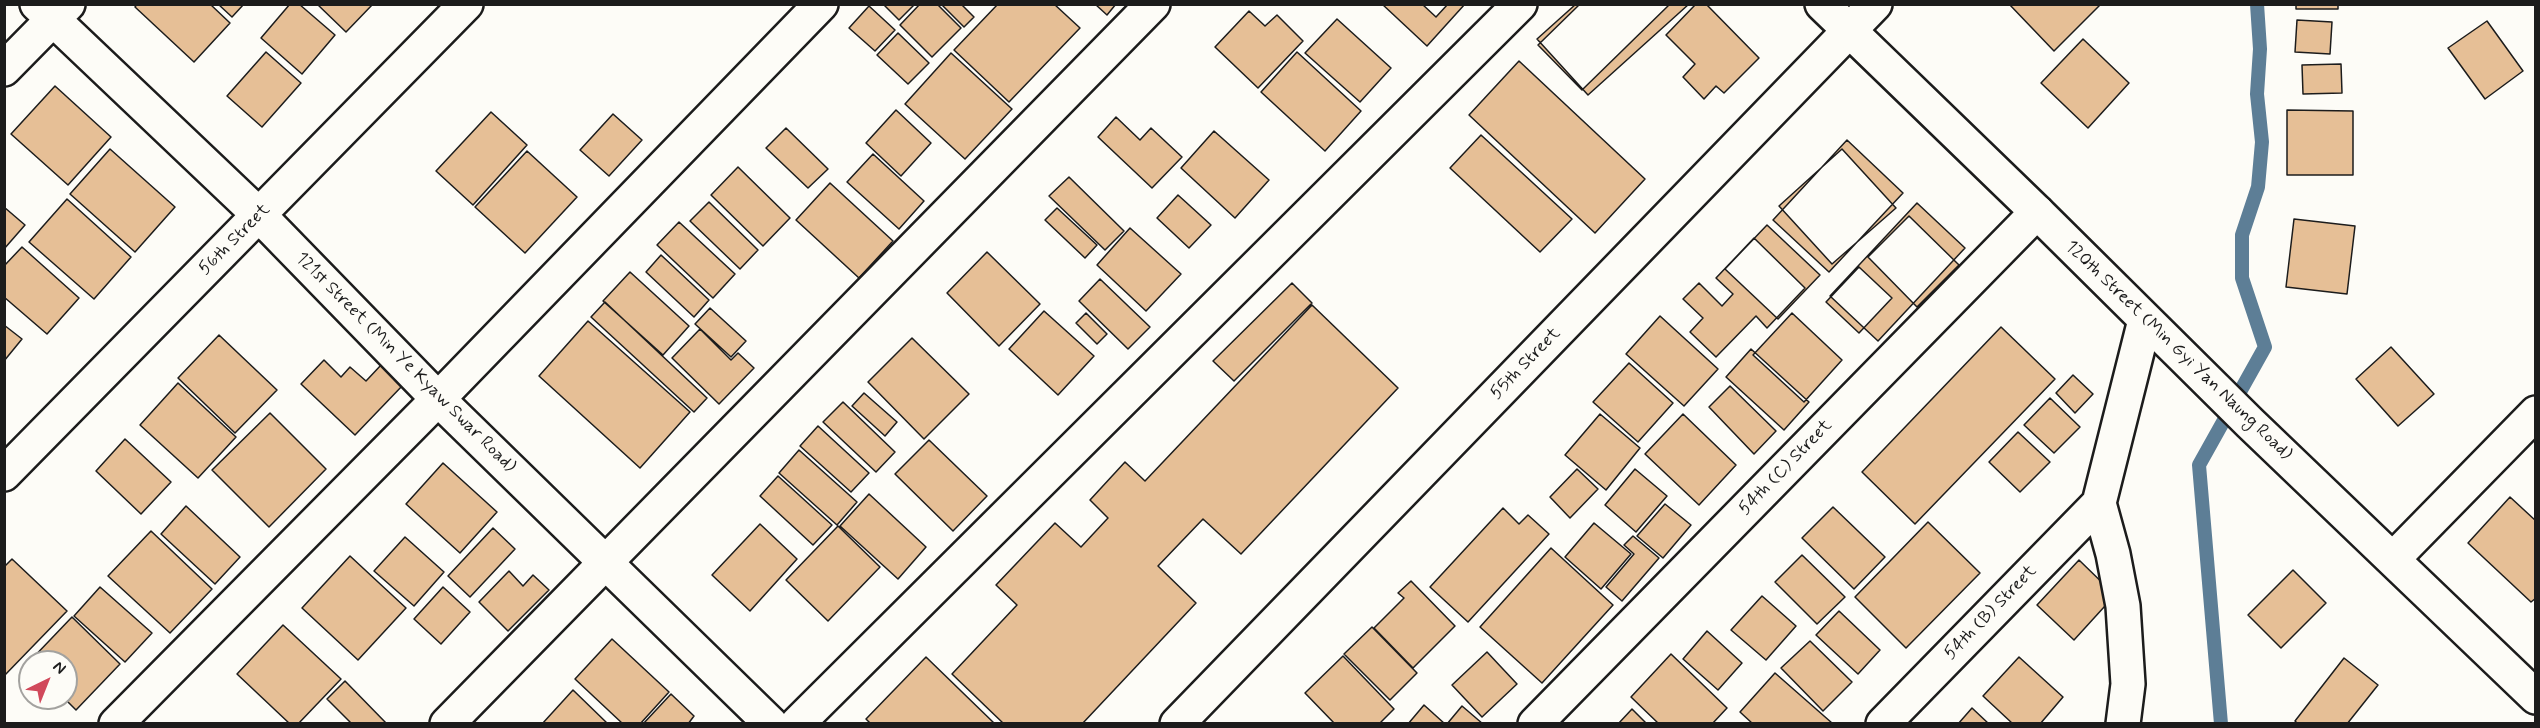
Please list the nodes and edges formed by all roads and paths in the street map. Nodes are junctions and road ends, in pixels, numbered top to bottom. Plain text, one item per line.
1 (466, 4) edge
2 (821, 4) edge
3 (1153, 4) edge
4 (1520, 4) edge
5 (1822, 4) edge
6 (1875, 4) edge
7 (53, 10) edge
8 (1849, 30) junction
9 (4, 69) edge
10 (2037, 212) junction
11 (260, 215) junction
12 (2145, 320) junction
13 (438, 399) junction
14 (2535, 413) edge
15 (4, 474) edge
16 (2099, 503) junction
17 (2393, 559) junction
18 (605, 562) junction
19 (2535, 697) edge
20 (116, 723) edge
21 (447, 723) edge
22 (771, 723) edge
23 (797, 723) edge
24 (1177, 723) edge
25 (1535, 723) edge
26 (1882, 723) edge
27 (2122, 723) edge

1 - 11 street, 56th Street
2 - 13 street
3 - 18 street
4 - 23 street
5 - 8 street, 120th Street (Min Gyi Yan Naung Road)
6 - 8 street, 55th Street
7 - 9 street
7 - 11 street, 121st Street (Min Ye Kyaw Swar Road)
8 - 10 street, 120th Street (Min Gyi Yan Naung Road)
8 - 24 street, 55th Street
10 - 12 street, 120th Street (Min Gyi Yan Naung Road)
10 - 25 street, 54th (C) Street
11 - 13 street, 121st Street (Min Ye Kyaw Swar Road)
11 - 15 street, 56th Street
12 - 16 street
12 - 17 street, 120th Street (Min Gyi Yan Naung Road)
13 - 18 street, 121st Street (Min Ye Kyaw Swar Road)
13 - 20 street
14 - 17 street
16 - 26 street, 54th (B) Street
16 - 27 street
17 - 19 street, 120th Street (Min Gyi Yan Naung Road)
18 - 21 street
18 - 22 street, 121st Street (Min Ye Kyaw Swar Road)

